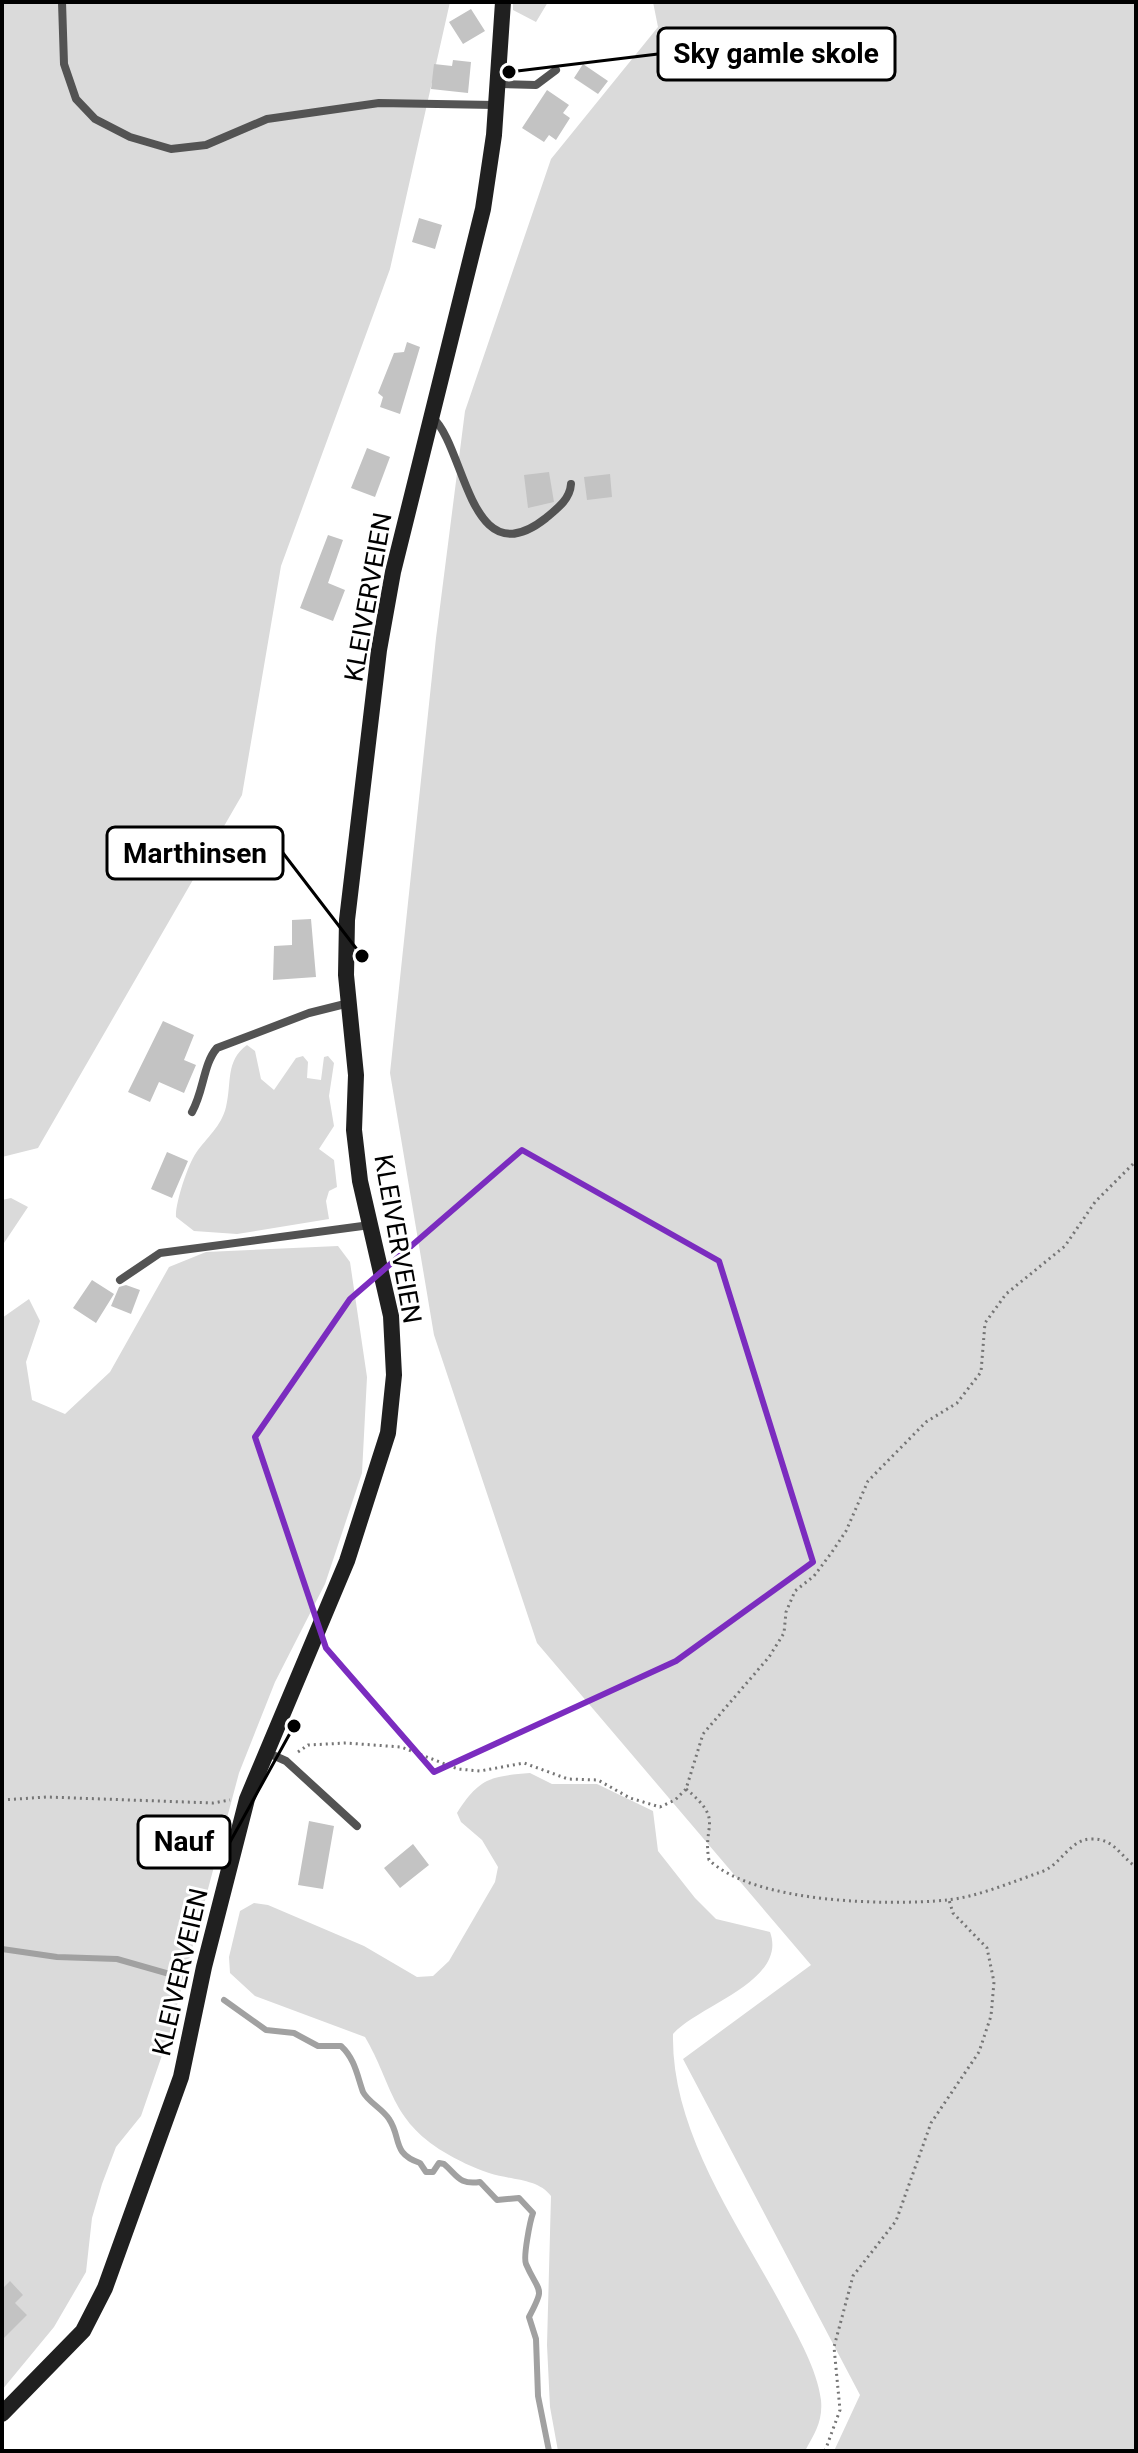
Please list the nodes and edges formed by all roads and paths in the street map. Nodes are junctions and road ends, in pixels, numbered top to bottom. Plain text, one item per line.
1 (62, 2) edge
2 (503, 2) edge
3 (556, 70) dead end
4 (498, 84) junction
5 (496, 105) junction
6 (431, 416) junction
7 (571, 484) dead end
8 (350, 1002) junction
9 (192, 1112) dead end
10 (1136, 1161) edge
11 (371, 1225) junction
12 (120, 1280) dead end
13 (265, 1752) junction
14 (286, 1761) junction
15 (686, 1789) junction
16 (247, 1799) junction
17 (2, 1800) edge
18 (357, 1826) dead end
19 (1136, 1867) edge
20 (949, 1900) junction
21 (2, 2414) edge
22 (825, 2451) edge

1 - 5 lane
2 - 4 street, KLEIVERVEIEN
3 - 4 lane
4 - 5 street, KLEIVERVEIEN
5 - 6 street, KLEIVERVEIEN
6 - 7 lane
6 - 8 street, KLEIVERVEIEN
8 - 9 lane
8 - 11 street, KLEIVERVEIEN
10 - 15 path
11 - 12 lane
11 - 13 street, KLEIVERVEIEN
13 - 14 lane
13 - 16 street, KLEIVERVEIEN
14 - 15 path
14 - 18 lane
15 - 20 path
16 - 17 path
16 - 21 street, KLEIVERVEIEN
19 - 20 path
20 - 22 path

